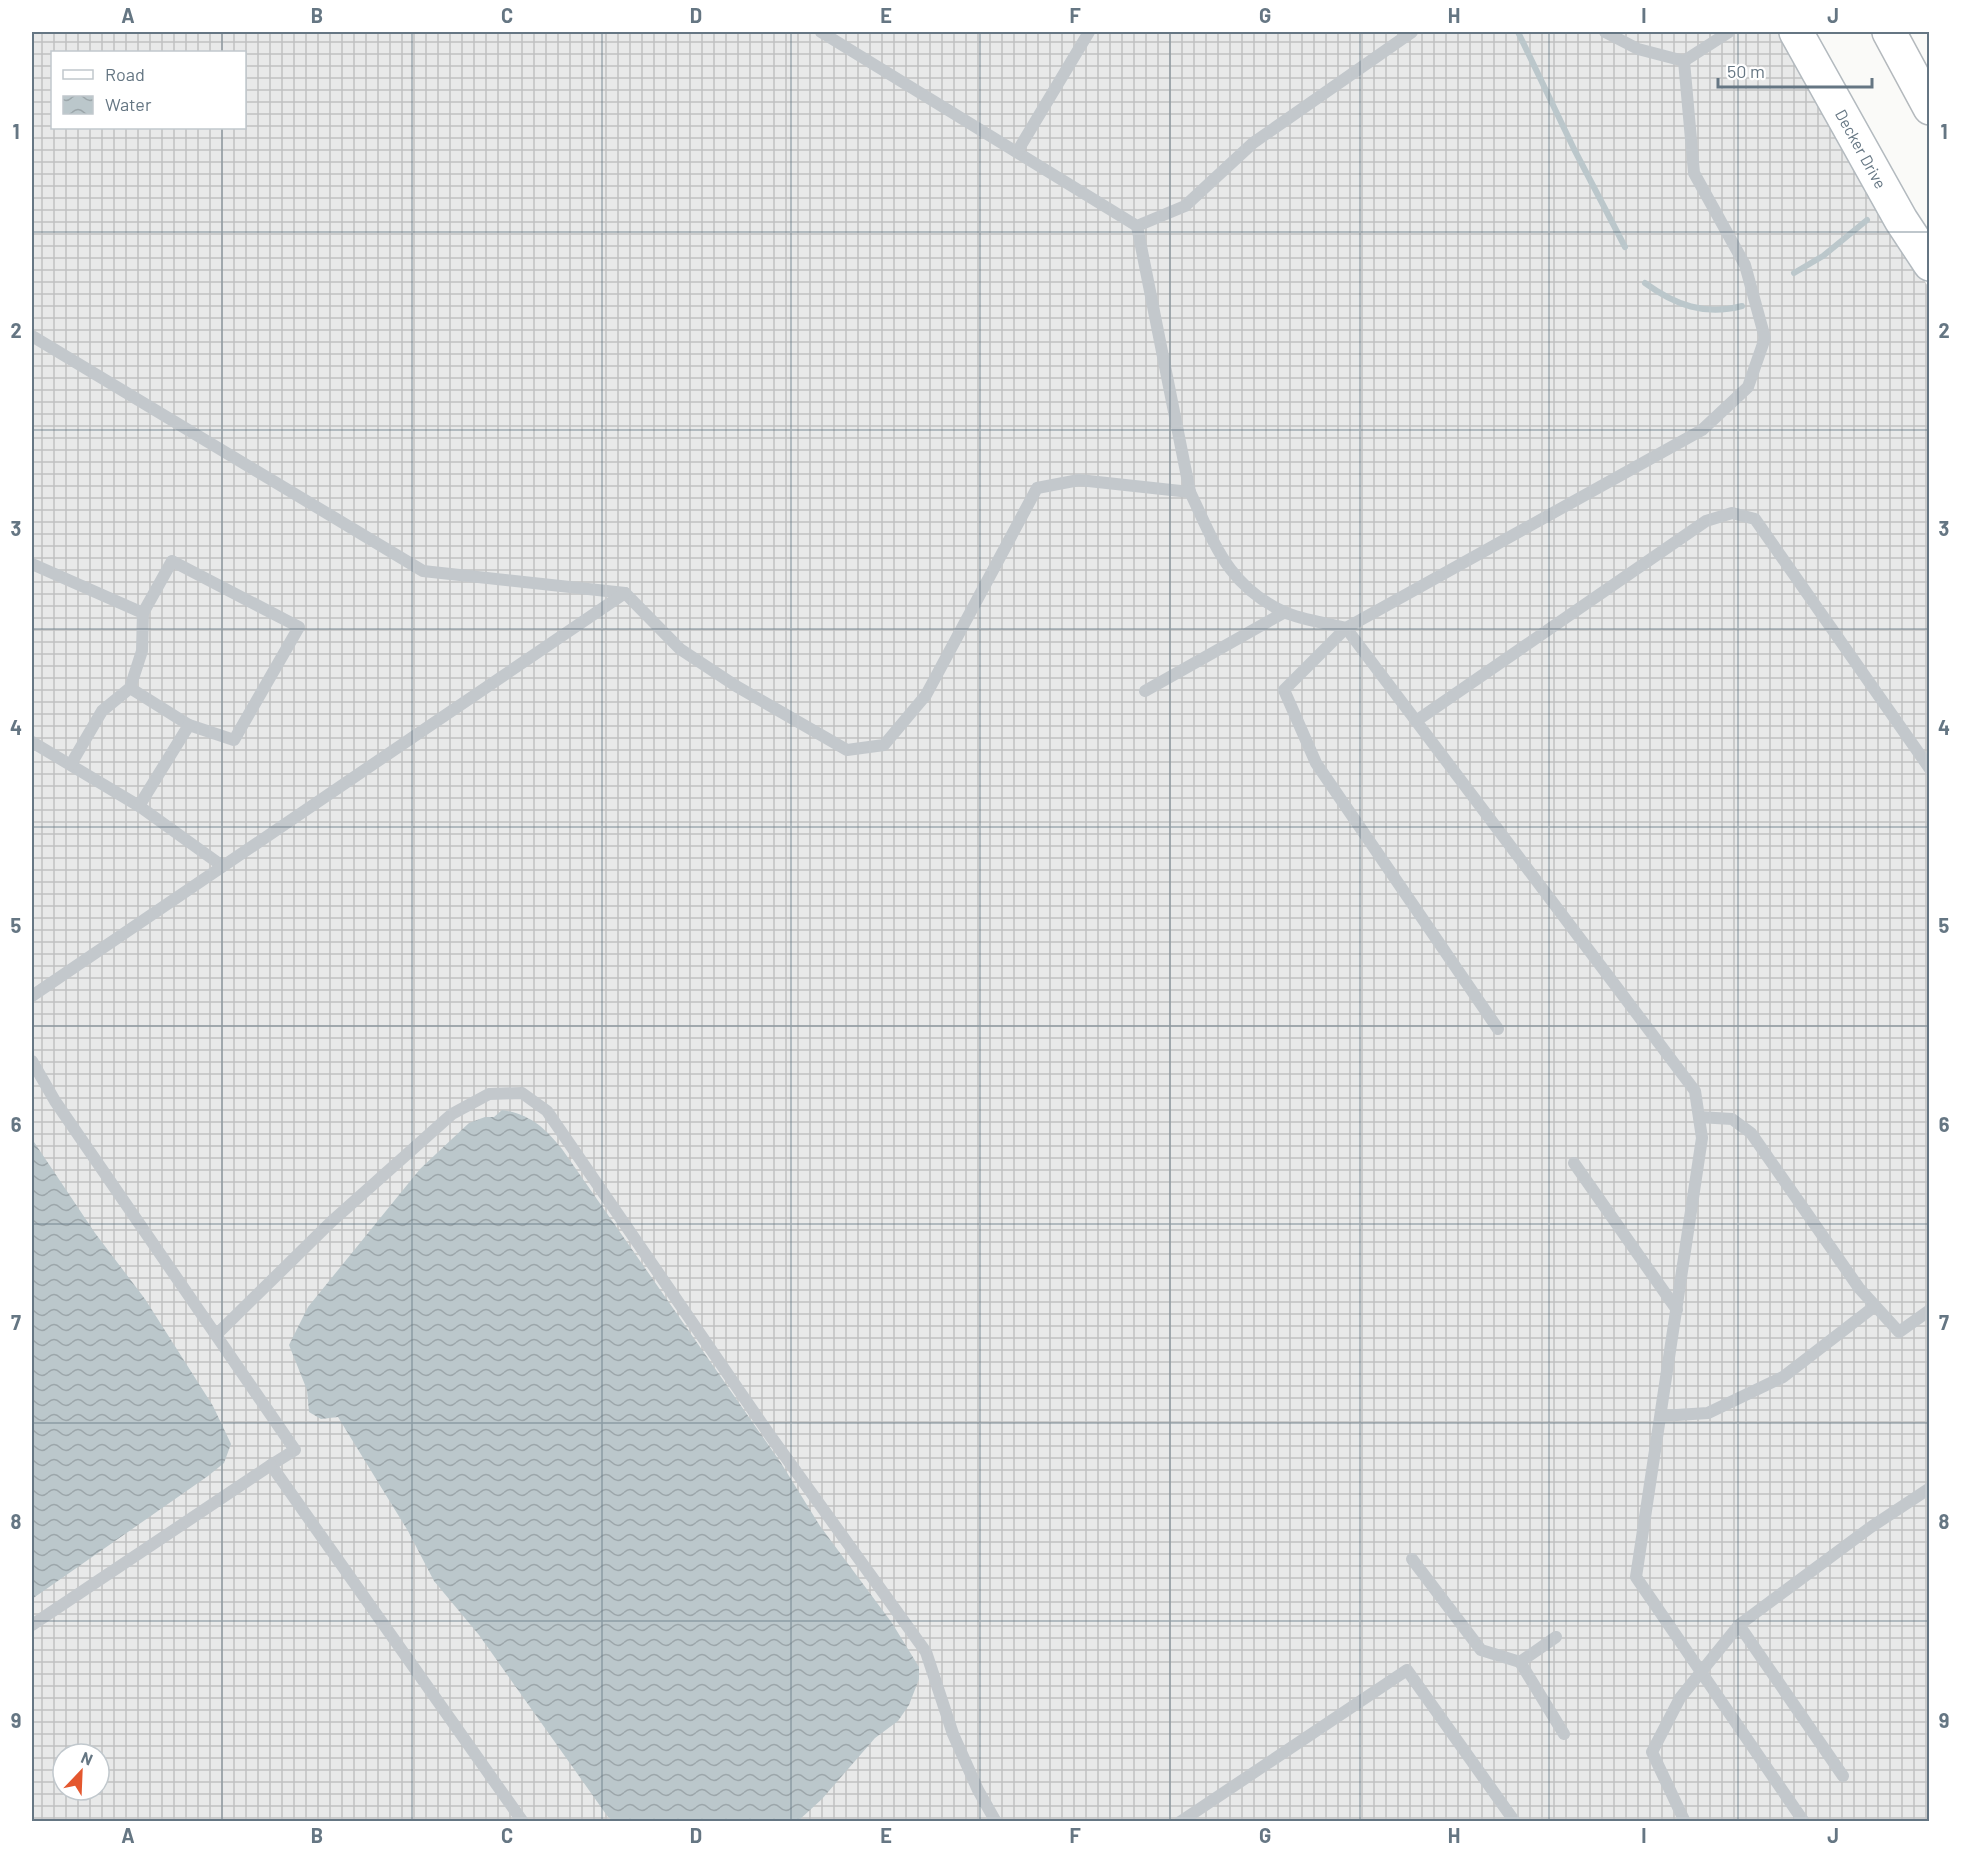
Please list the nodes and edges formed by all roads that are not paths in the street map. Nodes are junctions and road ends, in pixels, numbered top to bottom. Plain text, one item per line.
1 (821, 32) edge
2 (1089, 32) edge
3 (1412, 32) edge
4 (1605, 32) edge
5 (1729, 32) edge
6 (1796, 32) edge
7 (1889, 32) edge
8 (1684, 61) junction
9 (1929, 108) edge
10 (1017, 152) junction
11 (1137, 226) junction
12 (1929, 264) edge
13 (32, 336) edge
14 (1190, 492) junction
15 (32, 564) edge
16 (625, 593) junction
17 (1285, 612) junction
18 (143, 614) junction
19 (1346, 628) junction
20 (130, 688) junction
21 (1145, 691) dead end
22 (1416, 721) junction
23 (189, 724) junction
24 (32, 742) edge
25 (71, 764) junction
26 (1929, 769) edge
27 (139, 806) junction
28 (221, 865) junction
29 (32, 996) edge
30 (1498, 1029) dead end
31 (32, 1062) edge
32 (1699, 1117) junction
33 (1574, 1163) dead end
34 (1875, 1306) junction
35 (1677, 1310) junction
36 (1929, 1310) edge
37 (216, 1335) junction
38 (1661, 1416) junction
39 (271, 1465) junction
40 (1929, 1488) edge
41 (1412, 1559) dead end
42 (32, 1625) edge
43 (1739, 1626) junction
44 (1556, 1637) dead end
45 (1520, 1662) junction
46 (1701, 1671) junction
47 (1564, 1734) dead end
48 (1843, 1776) dead end
49 (523, 1821) edge
50 (996, 1821) edge
51 (1180, 1821) edge
52 (1515, 1821) edge
53 (1685, 1821) edge
54 (1804, 1821) edge

1 - 10 lane
2 - 10 lane
3 - 11 lane
4 - 8 lane
5 - 8 lane
6 - 12 main road, Decker Drive
7 - 9 main road
8 - 19 lane
10 - 11 lane
11 - 14 lane
13 - 16 lane
14 - 16 lane
14 - 17 lane
15 - 18 lane
16 - 28 lane
17 - 19 lane
17 - 21 lane
18 - 20 lane
18 - 23 lane
19 - 22 lane
19 - 30 lane
20 - 23 lane
20 - 25 lane
22 - 26 lane
22 - 32 lane
23 - 27 lane
24 - 25 lane
25 - 27 lane
27 - 28 lane
28 - 29 lane
31 - 37 lane
32 - 34 lane
32 - 35 lane
33 - 35 lane
34 - 36 lane
34 - 38 lane
35 - 38 lane
37 - 39 lane
37 - 50 lane
38 - 46 lane
39 - 42 lane
39 - 49 lane
40 - 43 lane
41 - 45 lane
43 - 46 lane
43 - 48 lane
44 - 45 lane
45 - 47 lane
46 - 53 lane
46 - 54 lane
51 - 52 lane

